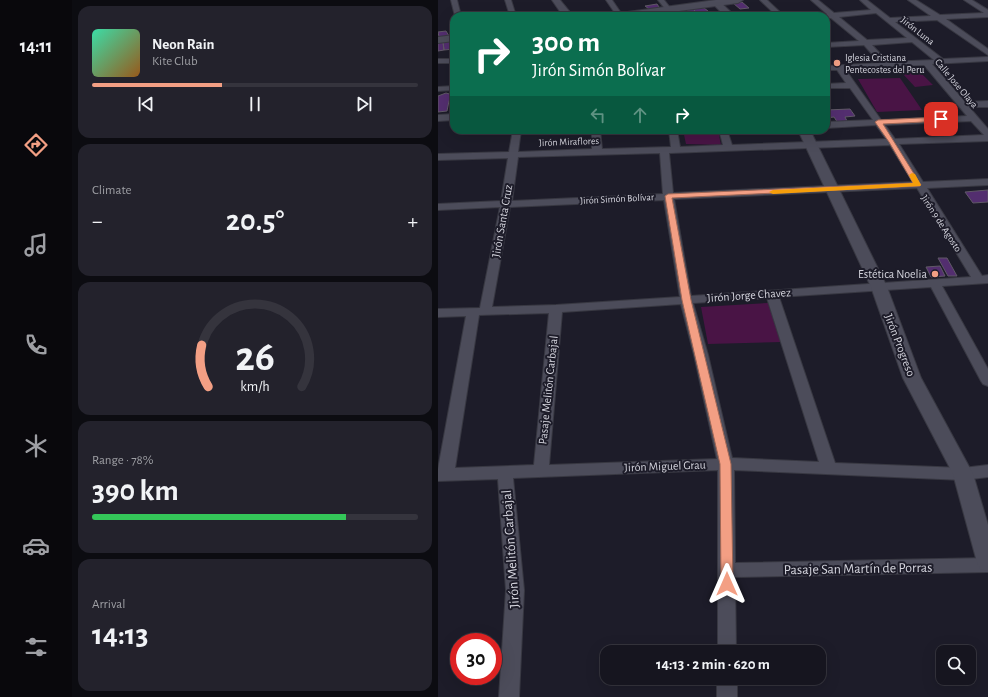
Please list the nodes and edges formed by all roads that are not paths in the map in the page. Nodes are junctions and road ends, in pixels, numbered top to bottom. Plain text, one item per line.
1 (454, 0) edge
2 (508, 0) edge
3 (556, 0) edge
4 (609, 0) edge
5 (661, 0) edge
6 (738, 0) edge
7 (763, 0) edge
8 (814, 0) edge
9 (863, 0) edge
10 (911, 0) edge
11 (967, 0) edge
12 (715, 2) edge
13 (669, 10) junction
14 (877, 11) junction
15 (457, 12) edge
16 (512, 12) edge
17 (565, 12) edge
18 (617, 12) edge
19 (653, 12) edge
20 (726, 12) edge
21 (776, 12) edge
22 (825, 12) edge
23 (988, 14) edge
24 (830, 16) edge
25 (830, 17) edge
26 (938, 17) junction
27 (888, 20) junction
28 (450, 38) edge
29 (438, 40) edge
30 (914, 40) junction
31 (866, 43) junction
32 (830, 45) edge
33 (988, 53) edge
34 (988, 59) edge
35 (438, 61) edge
36 (450, 61) edge
37 (942, 61) junction
38 (926, 62) junction
39 (886, 64) junction
40 (839, 67) junction
41 (830, 68) edge
42 (852, 85) junction
43 (830, 86) edge
44 (450, 88) edge
45 (438, 89) edge
46 (988, 104) edge
47 (963, 105) junction
48 (450, 117) edge
49 (438, 118) edge
50 (972, 118) junction
51 (878, 122) junction
52 (830, 125) edge
53 (516, 134) edge
54 (596, 134) edge
55 (672, 134) edge
56 (725, 134) edge
57 (806, 134) edge
58 (988, 137) edge
59 (892, 142) junction
60 (811, 145) junction
61 (728, 148) junction
62 (670, 150) junction
63 (597, 152) junction
64 (513, 154) junction
65 (438, 157) edge
66 (988, 182) edge
67 (918, 185) junction
68 (831, 189) junction
69 (668, 196) junction
70 (506, 203) junction
71 (438, 207) edge
72 (983, 279) edge
73 (935, 283) junction
74 (879, 287) junction
75 (772, 294) junction
76 (686, 300) junction
77 (556, 309) junction
78 (479, 312) junction
79 (438, 313) edge
80 (988, 381) edge
81 (726, 464) junction
82 (829, 469) junction
83 (541, 471) junction
84 (988, 471) edge
85 (504, 472) junction
86 (442, 474) edge
87 (963, 474) junction
88 (988, 562) edge
89 (988, 566) edge
90 (727, 570) junction
91 (727, 645) edge
92 (727, 685) edge
93 (509, 697) edge
94 (727, 697) edge

1 - 15 street
2 - 16 street
3 - 17 street
4 - 18 street
5 - 13 street
6 - 12 main road
7 - 21 street
8 - 22 street
9 - 14 street, Jirón Luna
10 - 26 street
11 - 23 street
12 - 13 main road
12 - 20 street
13 - 19 main road
14 - 24 street
14 - 27 street, Jirón Luna
23 - 26 street
25 - 31 street
26 - 27 street
26 - 33 street
27 - 30 street, Jirón Luna
28 - 29 main road
30 - 31 street
30 - 37 street, Jirón Luna
31 - 32 street
31 - 39 street
34 - 37 street
35 - 36 street
37 - 38 street
38 - 39 street
38 - 47 street, Calle Jose Olaya
39 - 40 street
40 - 41 street
40 - 42 street, Jirón 9 de Agosto
42 - 43 street
42 - 51 street, Jirón 9 de Agosto
44 - 45 street
46 - 47 street
47 - 50 street, Calle Jose Olaya
48 - 49 street
50 - 51 street
50 - 58 street, Calle Jose Olaya
51 - 52 street
51 - 59 street, Jirón 9 de Agosto
53 - 64 street, Jirón Santa Cruz
54 - 63 street
55 - 62 street
56 - 61 street
57 - 60 street, Jirón Progreso
58 - 59 street, Jirón Miraflores
59 - 60 street, Jirón Miraflores
59 - 67 street, Jirón 9 de Agosto
60 - 61 street, Jirón Miraflores
60 - 68 street, Jirón Progreso
61 - 62 street, Jirón Miraflores
62 - 63 street, Jirón Miraflores
62 - 69 street
63 - 64 street, Jirón Miraflores
64 - 65 street, Jirón Miraflores
64 - 70 street, Jirón Santa Cruz
66 - 67 street, Jirón Simón Bolívar
67 - 68 street, Jirón Simón Bolívar
67 - 72 street, Jirón 9 de Agosto
68 - 69 street, Jirón Simón Bolívar
68 - 74 street, Jirón Progreso
69 - 70 street, Jirón Simón Bolívar
69 - 76 street
70 - 71 street, Jirón Simón Bolívar
70 - 78 street, Jirón Santa Cruz
72 - 73 street, Jirón Jorge Chavez
73 - 74 street, Jirón Jorge Chavez
73 - 80 street
74 - 75 street, Jirón Jorge Chavez
74 - 87 street, Jirón Progreso
75 - 76 street, Jirón Jorge Chavez
75 - 82 street
76 - 77 street, Jirón Jorge Chavez
76 - 81 street
77 - 78 street, Jirón Jorge Chavez
77 - 83 street, Pasaje Melitón Carbajal
78 - 79 street, Jirón Jorge Chavez
78 - 86 street, Jirón Santa Cruz
81 - 82 street, Jirón Miguel Grau
81 - 83 street, Jirón Miguel Grau
81 - 90 street
82 - 87 street, Jirón Miguel Grau
83 - 85 street, Jirón Miguel Grau
84 - 87 street, Jirón Miguel Grau
85 - 86 street, Jirón Miguel Grau
85 - 93 street, Jirón Melitón Carbajal
87 - 88 street, Jirón Progreso
89 - 90 street, Pasaje San Martín de Porras
90 - 91 street
92 - 94 street

